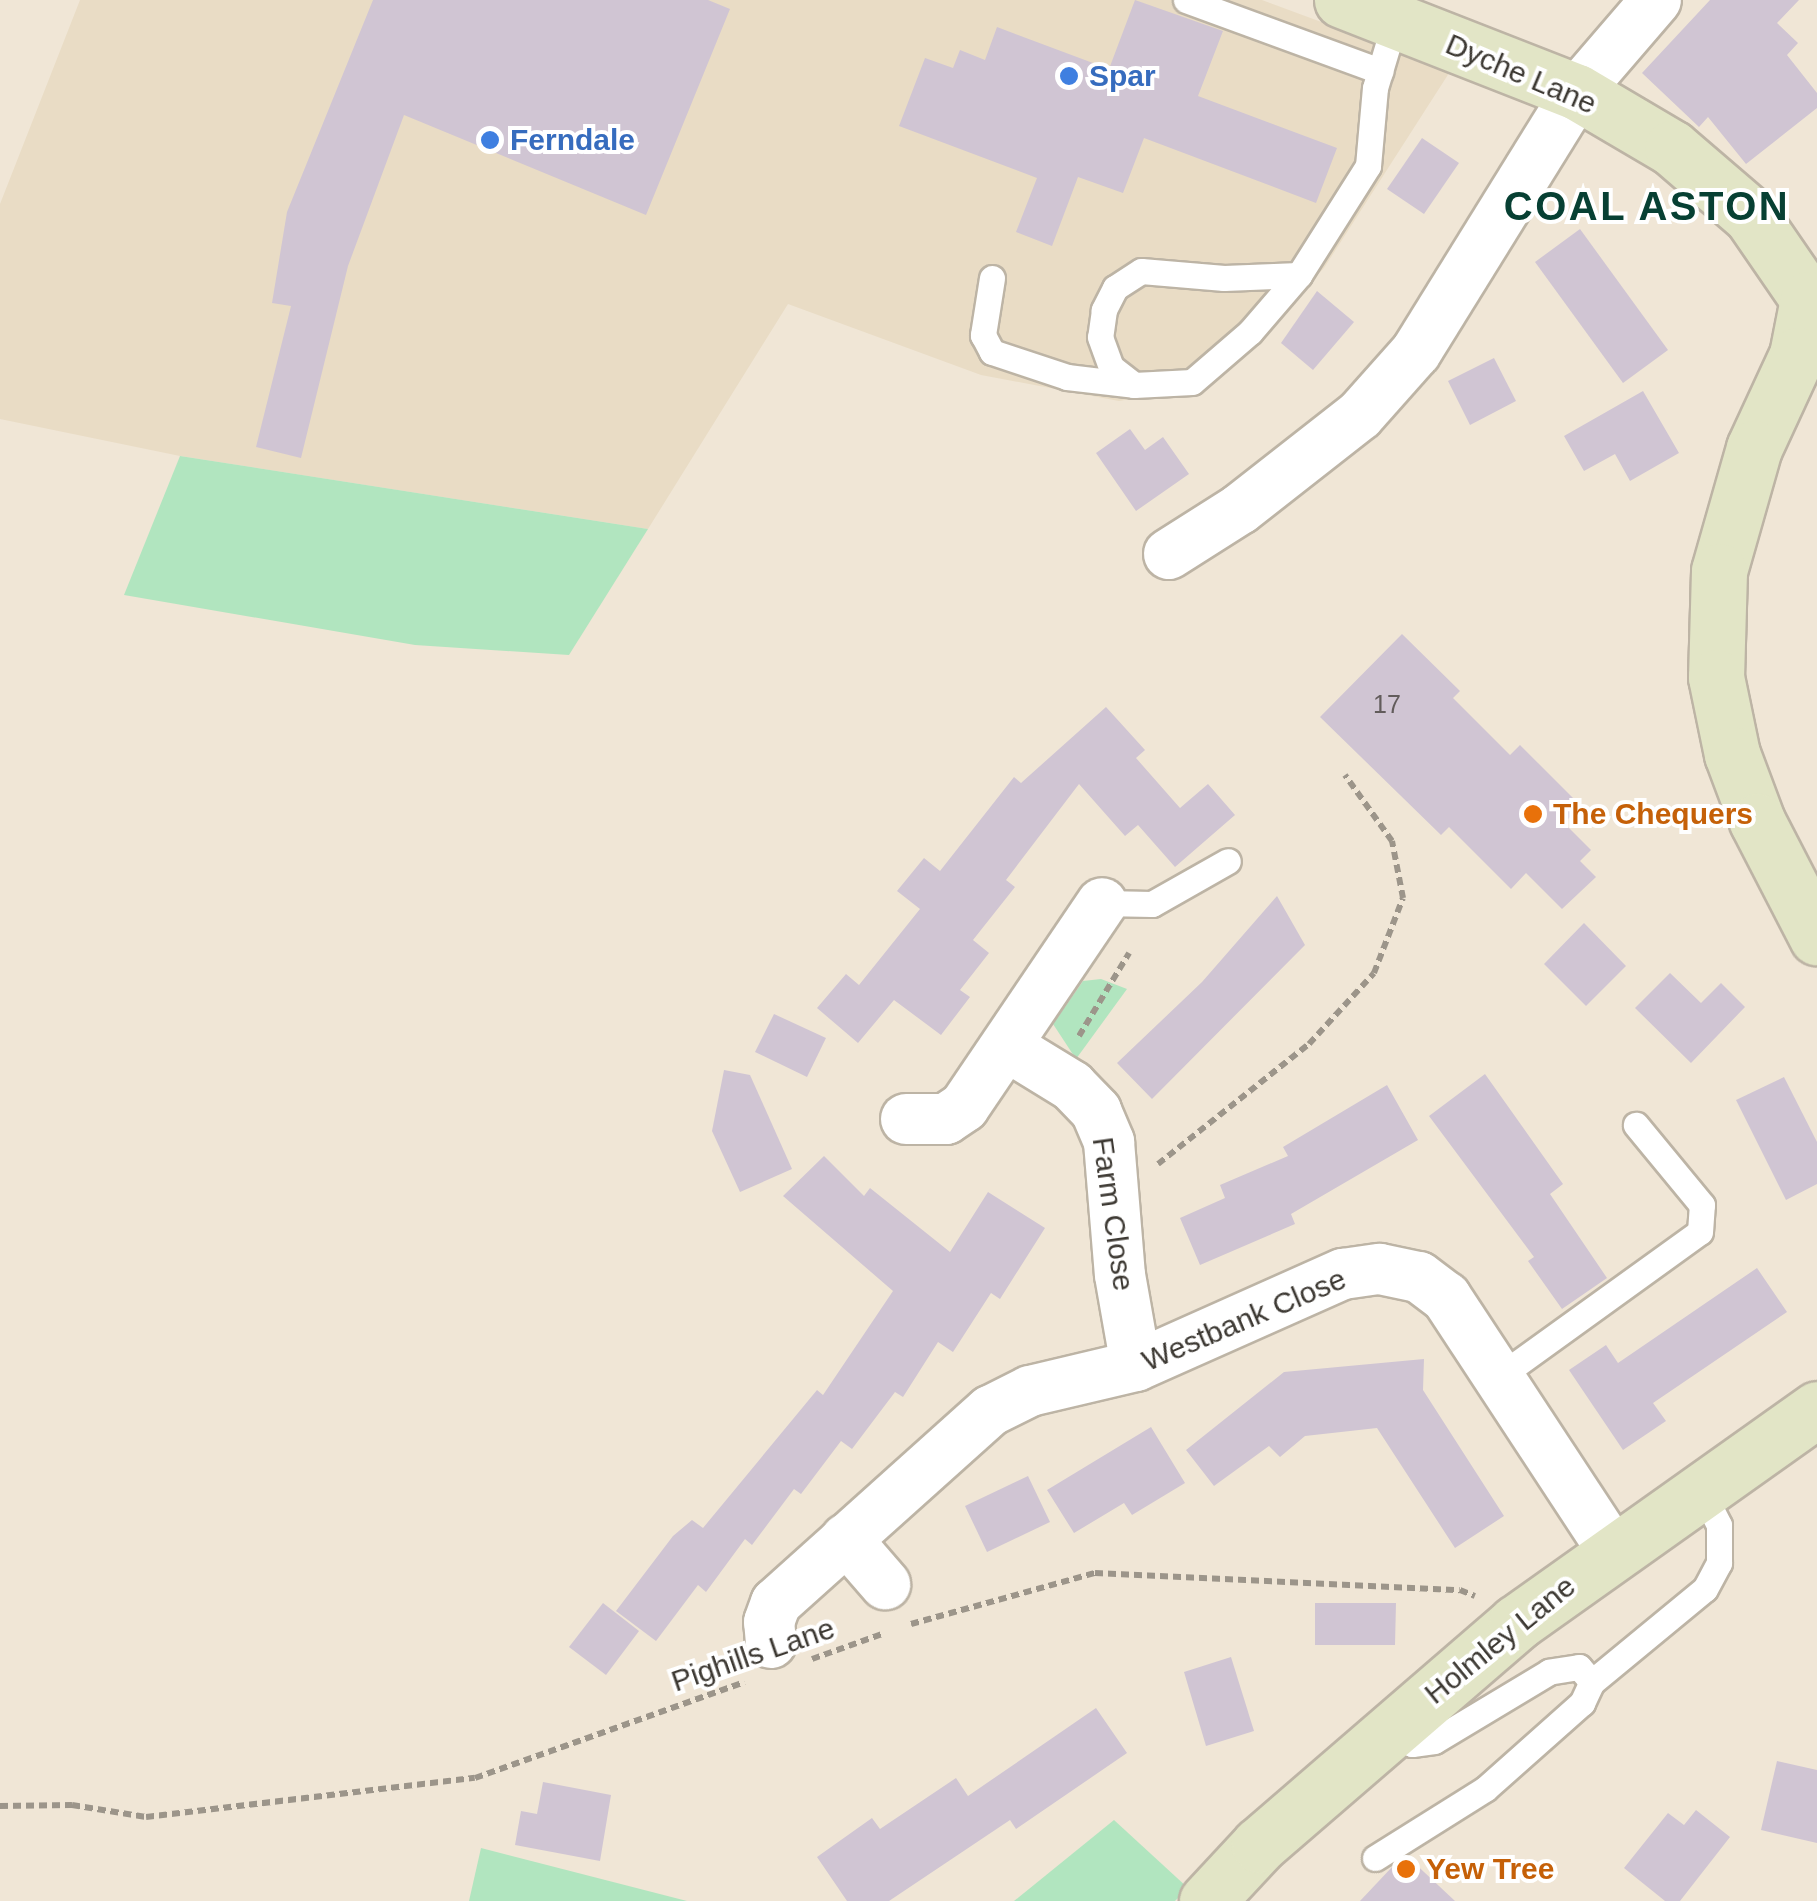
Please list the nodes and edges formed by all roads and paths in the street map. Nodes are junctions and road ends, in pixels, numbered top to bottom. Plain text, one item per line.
1 (1186, 0) edge
2 (1342, 0) edge
3 (1656, 0) edge
4 (1388, 46) junction
5 (1577, 92) junction
6 (1299, 275) junction
7 (992, 278) dead end
8 (1813, 297) edge
9 (1134, 385) junction
10 (1170, 554) dead end
11 (1344, 774) dead end
12 (1228, 861) dead end
13 (1102, 903) joint
14 (1152, 904) junction
15 (1817, 937) edge
16 (1010, 1048) junction
17 (1055, 1076) junction
18 (906, 1119) dead end
19 (1636, 1124) dead end
20 (1114, 1199) junction
21 (1136, 1366) junction
22 (1500, 1376) junction
23 (1817, 1410) edge
24 (1702, 1490) junction
25 (846, 1538) junction
26 (1613, 1552) junction
27 (885, 1584) dead end
28 (1516, 1623) junction
29 (774, 1662) junction
30 (1592, 1682) junction
31 (1388, 1731) junction
32 (0, 1806) edge
33 (1375, 1858) dead end
34 (1207, 1901) edge

1 - 4 lane
2 - 4 main road, Dyche Lane
3 - 5 street
4 - 5 main road, Dyche Lane
4 - 6 lane
5 - 8 main road, Dyche Lane
5 - 10 street
6 - 9 lane
6 - 9 lane
7 - 9 lane
8 - 15 main road
11 - 20 path
12 - 14 lane
13 - 14 lane
13 - 16 street
14 - 17 path
16 - 17 street, Farm Close
16 - 18 street
17 - 20 street, Farm Close
19 - 22 lane
20 - 21 street, Farm Close
21 - 22 street, Westbank Close
21 - 25 street, Westbank Close
22 - 26 street, Westbank Close
23 - 24 main road, Holmley Lane
24 - 26 main road, Holmley Lane
24 - 30 lane
25 - 27 street
25 - 29 street, Westbank Close
26 - 28 main road, Holmley Lane
28 - 29 path, Pighills Lane
28 - 31 main road, Holmley Lane
29 - 32 path, Pighills Lane
30 - 31 lane
30 - 33 lane
31 - 34 main road, Holmley Lane

